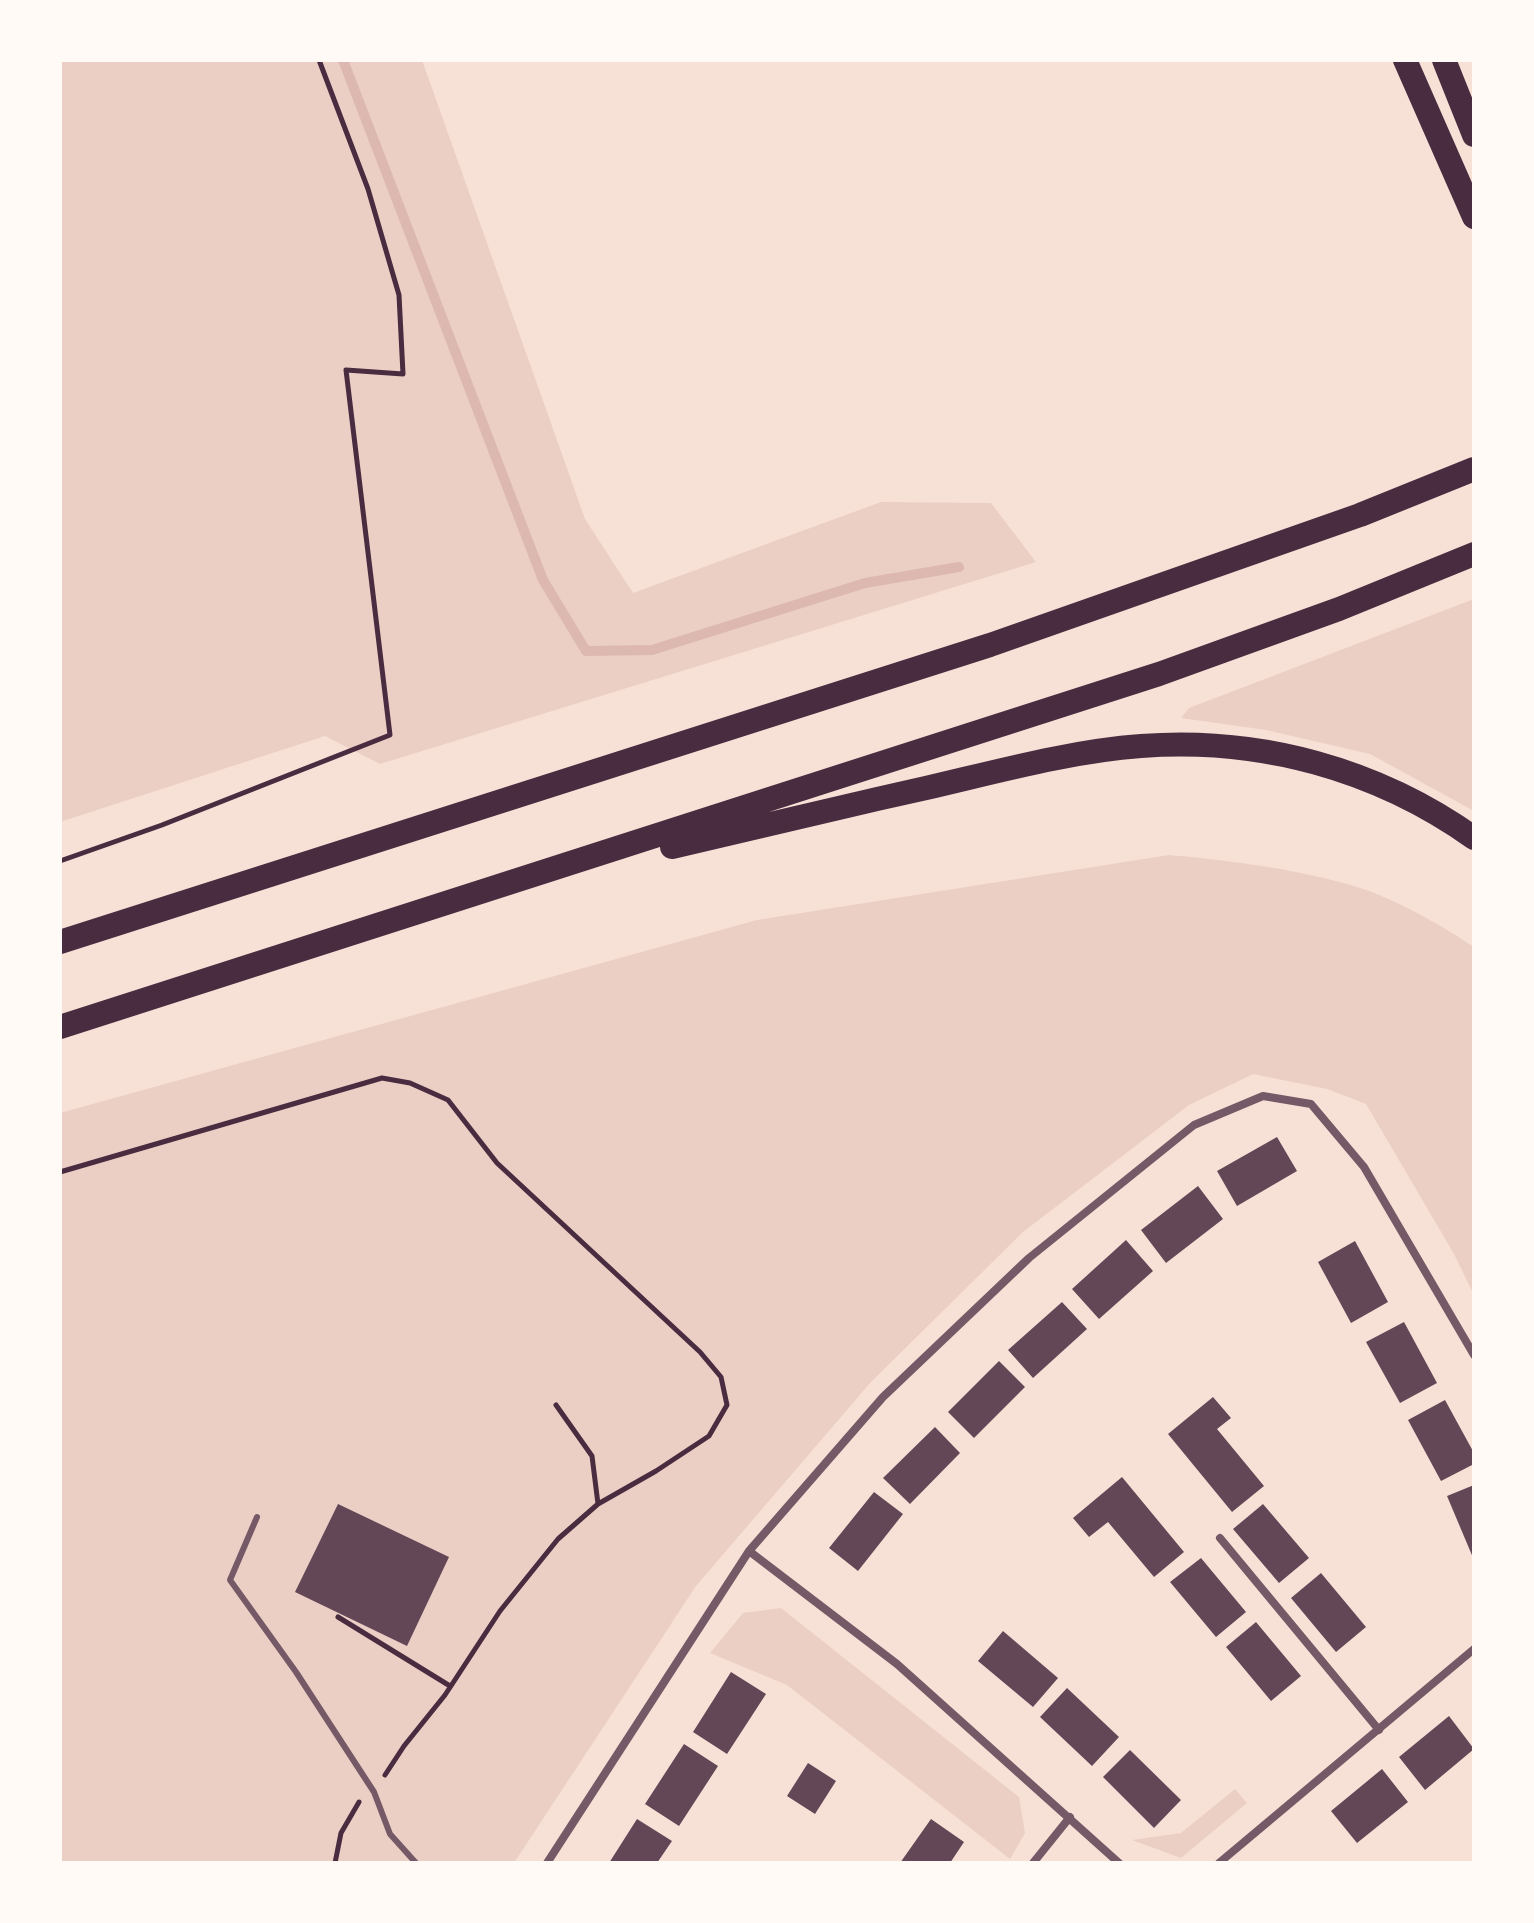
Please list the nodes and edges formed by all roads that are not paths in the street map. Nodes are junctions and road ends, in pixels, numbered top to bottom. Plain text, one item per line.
1 (1405, 60) edge
2 (1444, 60) edge
3 (1474, 135) edge
4 (1474, 217) edge
5 (1474, 469) edge
6 (1474, 554) edge
7 (1474, 838) edge
8 (498, 888) junction
9 (60, 942) edge
10 (60, 1027) edge
11 (1474, 1355) edge
12 (257, 1517) dead end
13 (1220, 1538) dead end
14 (749, 1551) junction
15 (1474, 1649) edge
16 (1379, 1730) junction
17 (1070, 1817) junction
18 (416, 1863) edge
19 (547, 1863) edge
20 (1033, 1863) edge
21 (1119, 1863) edge
22 (1219, 1863) edge

1 - 4 highway
2 - 3 highway
5 - 9 highway
6 - 8 highway
7 - 8 highway
8 - 10 highway
11 - 14 street
12 - 18 lane
13 - 16 street
14 - 17 street
14 - 19 street
15 - 16 street
16 - 22 street
17 - 20 street
17 - 21 street

